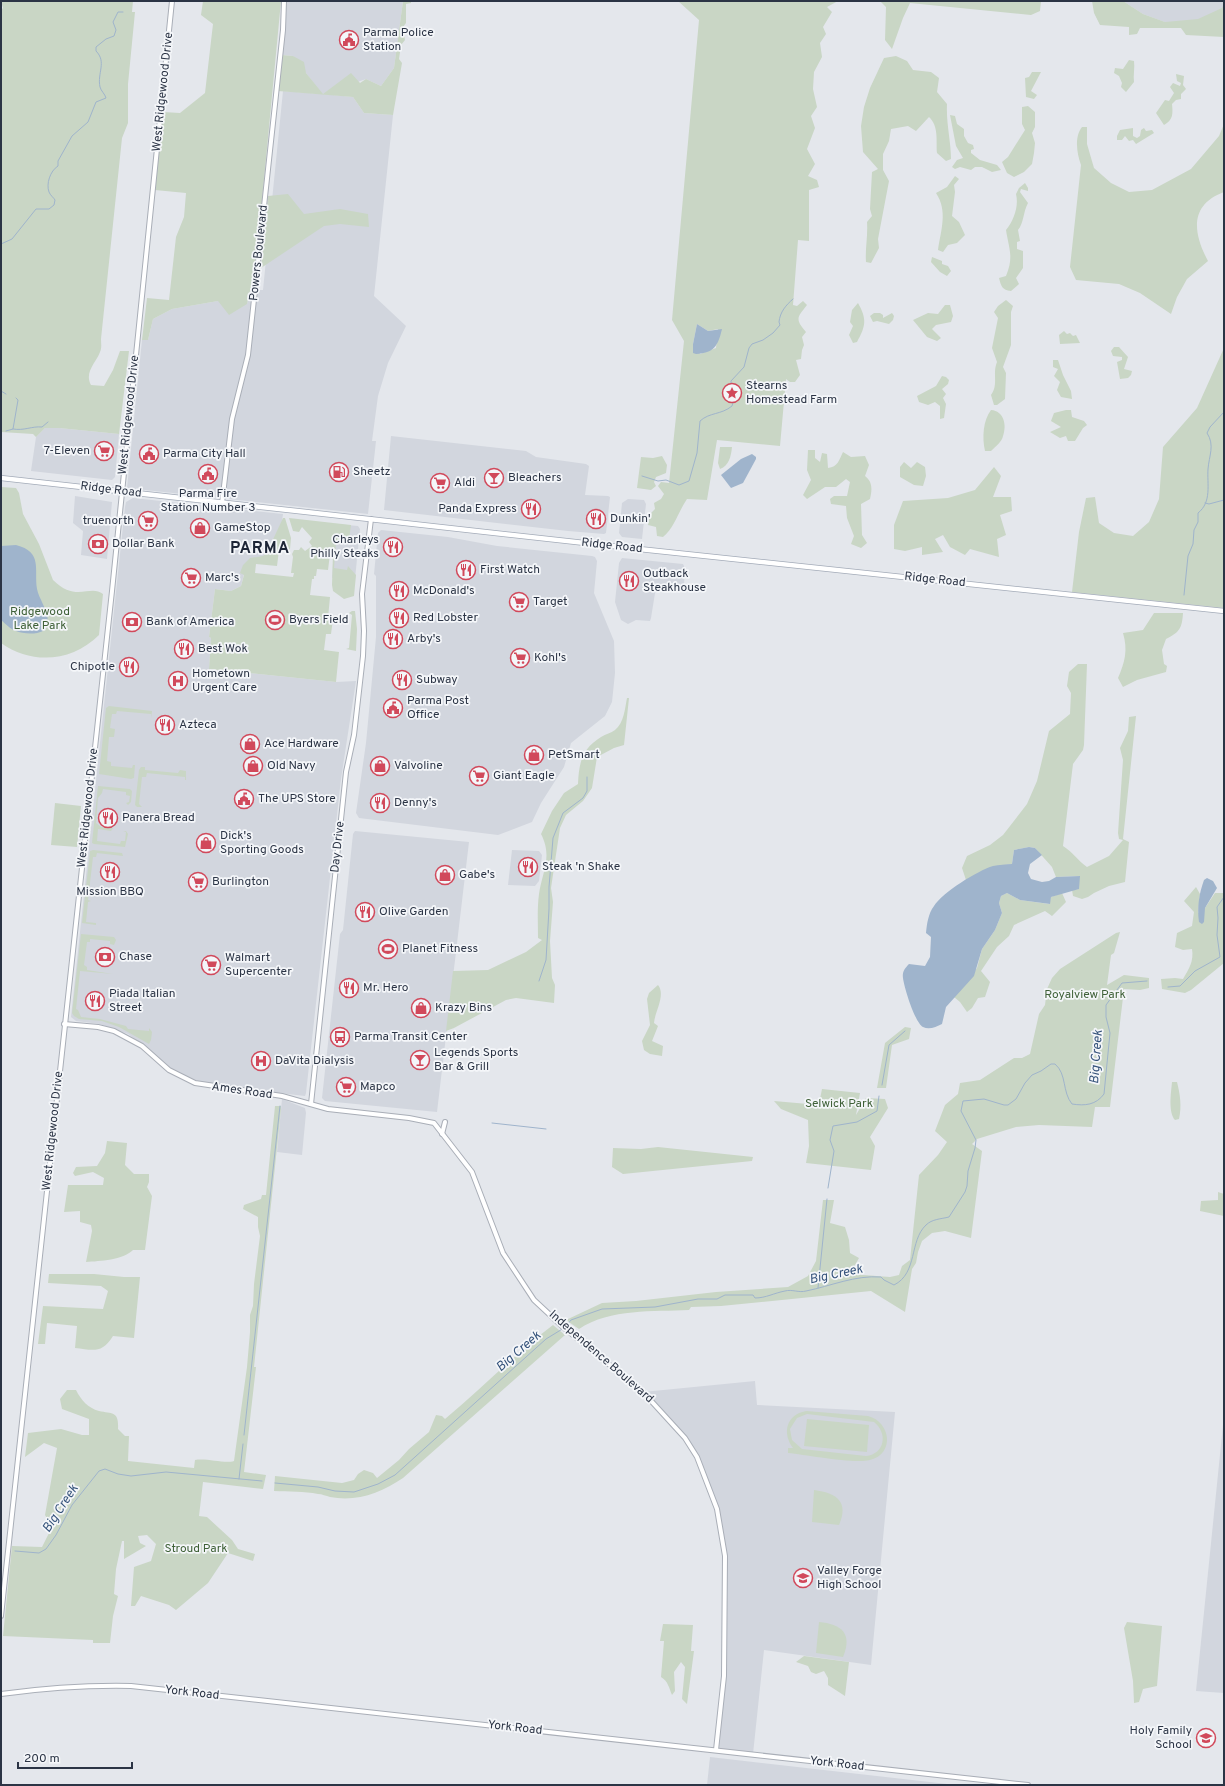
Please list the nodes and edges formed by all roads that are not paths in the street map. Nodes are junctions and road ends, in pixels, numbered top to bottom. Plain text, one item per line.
1 (172, 1) edge
2 (284, 1) edge
3 (1, 478) edge
4 (121, 492) junction
5 (222, 503) junction
6 (371, 519) junction
7 (1224, 611) edge
8 (64, 1024) junction
9 (310, 1104) junction
10 (434, 1122) joint
11 (445, 1122) dead end
12 (442, 1134) junction
13 (1, 1616) edge
14 (1, 1694) edge
15 (716, 1750) junction
16 (1028, 1785) edge

1 - 4 main road, West Ridgewood Drive
2 - 5 main road, Powers Boulevard
3 - 4 main road, Ridge Road
4 - 5 main road, Ridge Road
4 - 8 main road, West Ridgewood Drive
5 - 6 main road, Ridge Road
6 - 7 main road, Ridge Road
6 - 9 main road, Day Drive
8 - 9 main road, Ames Road
8 - 13 main road, West Ridgewood Drive
9 - 10 main road, Ames Road
10 - 12 main road, Independence Boulevard
11 - 12 main road
12 - 15 main road, Independence Boulevard
14 - 15 main road, York Road
15 - 16 main road, York Road

